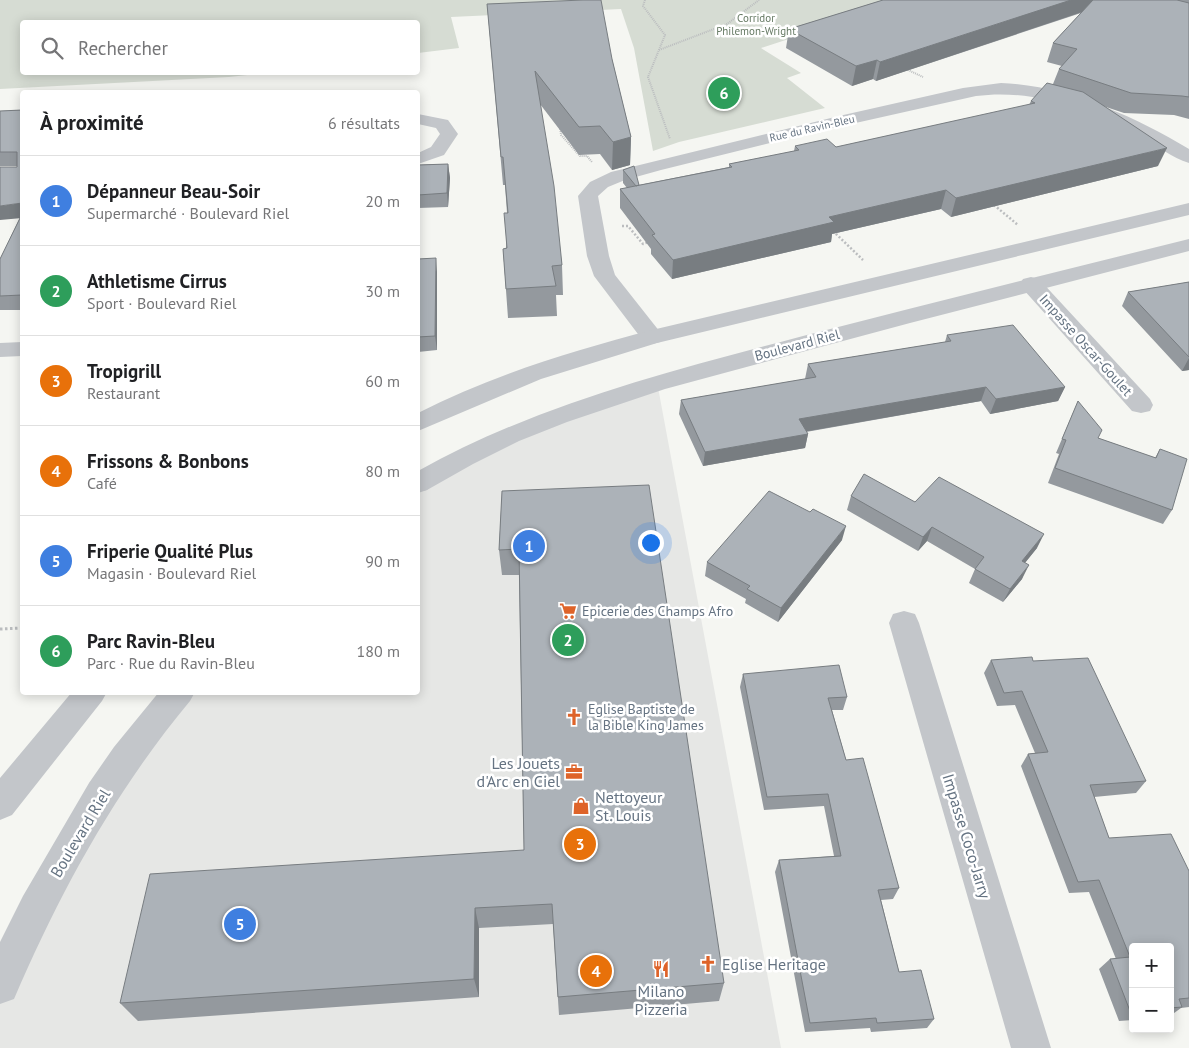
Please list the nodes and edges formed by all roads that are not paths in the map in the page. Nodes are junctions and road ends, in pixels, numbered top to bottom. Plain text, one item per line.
1 (420, 119) edge
2 (420, 158) edge
3 (1189, 158) edge
4 (1189, 209) edge
5 (1189, 246) edge
6 (1031, 284) junction
7 (652, 337) junction
8 (20, 349) edge
9 (0, 350) edge
10 (1141, 405) dead end
11 (420, 422) edge
12 (420, 481) edge
13 (904, 623) dead end
14 (88, 695) edge
15 (177, 695) edge
16 (0, 804) edge
17 (0, 984) edge
18 (1031, 1048) edge

1 - 2 street
3 - 7 street, Rue du Ravin-Bleu
4 - 7 street
5 - 6 street, Boulevard Riel
6 - 10 street, Impasse Oscar-Goulet
6 - 12 street, Boulevard Riel
7 - 11 street
8 - 9 street
13 - 18 street, Impasse Coco-Jarry
14 - 16 street
15 - 17 street, Boulevard Riel

